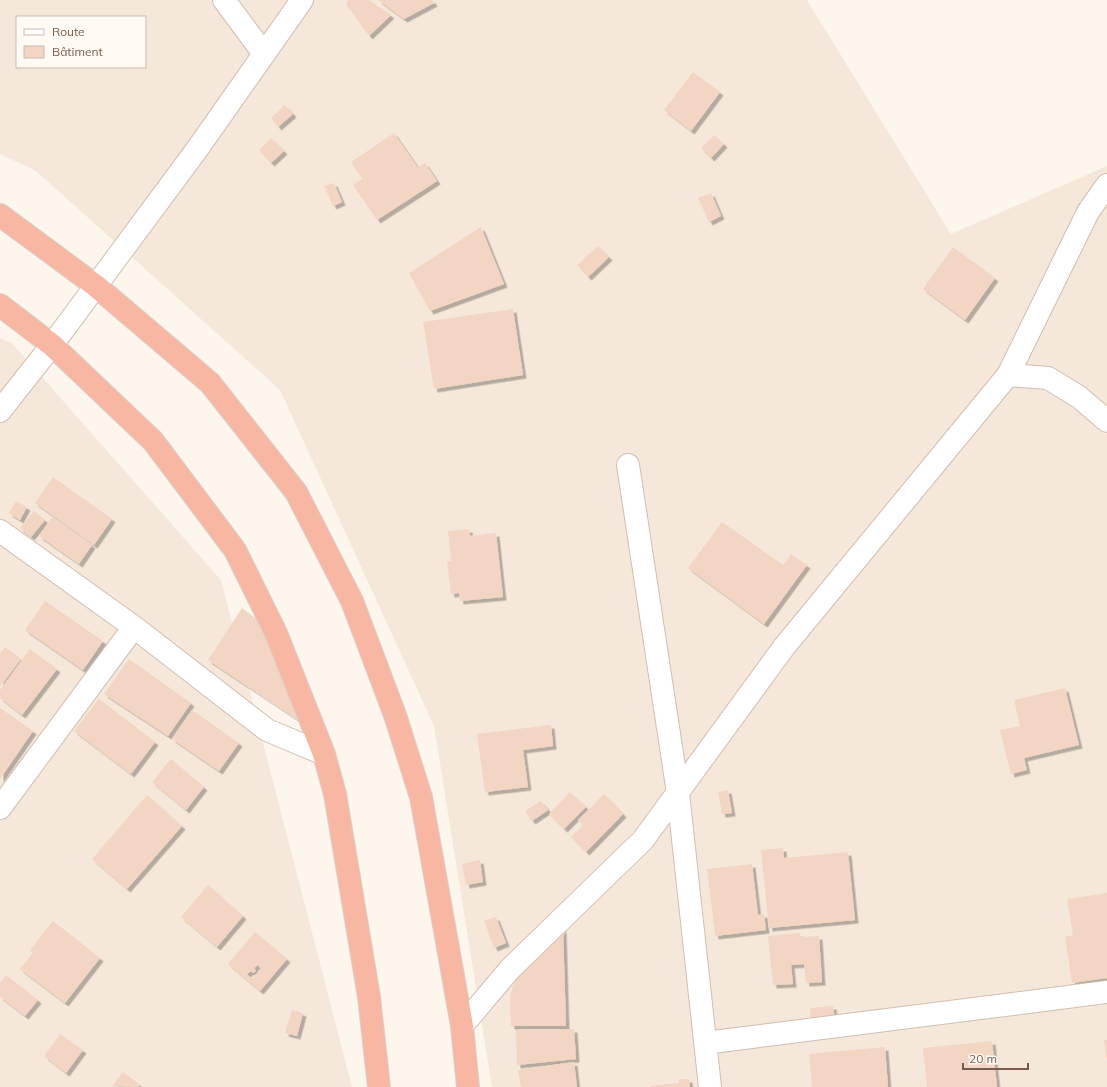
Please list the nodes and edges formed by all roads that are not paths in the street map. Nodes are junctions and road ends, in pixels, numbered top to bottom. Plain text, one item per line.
1 (224, 0) edge
2 (302, 0) edge
3 (264, 54) junction
4 (1107, 185) edge
5 (0, 215) edge
6 (96, 286) junction
7 (0, 305) edge
8 (52, 345) junction
9 (1008, 375) junction
10 (0, 411) edge
11 (1107, 421) edge
12 (628, 465) dead end
13 (0, 531) edge
14 (134, 627) junction
15 (324, 754) junction
16 (678, 793) junction
17 (0, 808) edge
18 (1107, 992) edge
19 (462, 1026) junction
20 (705, 1043) junction
21 (379, 1087) edge
22 (468, 1087) edge
23 (710, 1087) edge

1 - 3 street
2 - 3 street
3 - 6 street
4 - 9 street
5 - 6 highway
6 - 8 street
6 - 19 highway
7 - 8 highway
8 - 10 street
8 - 15 highway
9 - 11 street
9 - 16 street
12 - 16 street
13 - 14 street
14 - 15 street
14 - 17 street
15 - 21 highway
16 - 19 street
16 - 20 street
18 - 20 street
19 - 22 highway
20 - 23 street

